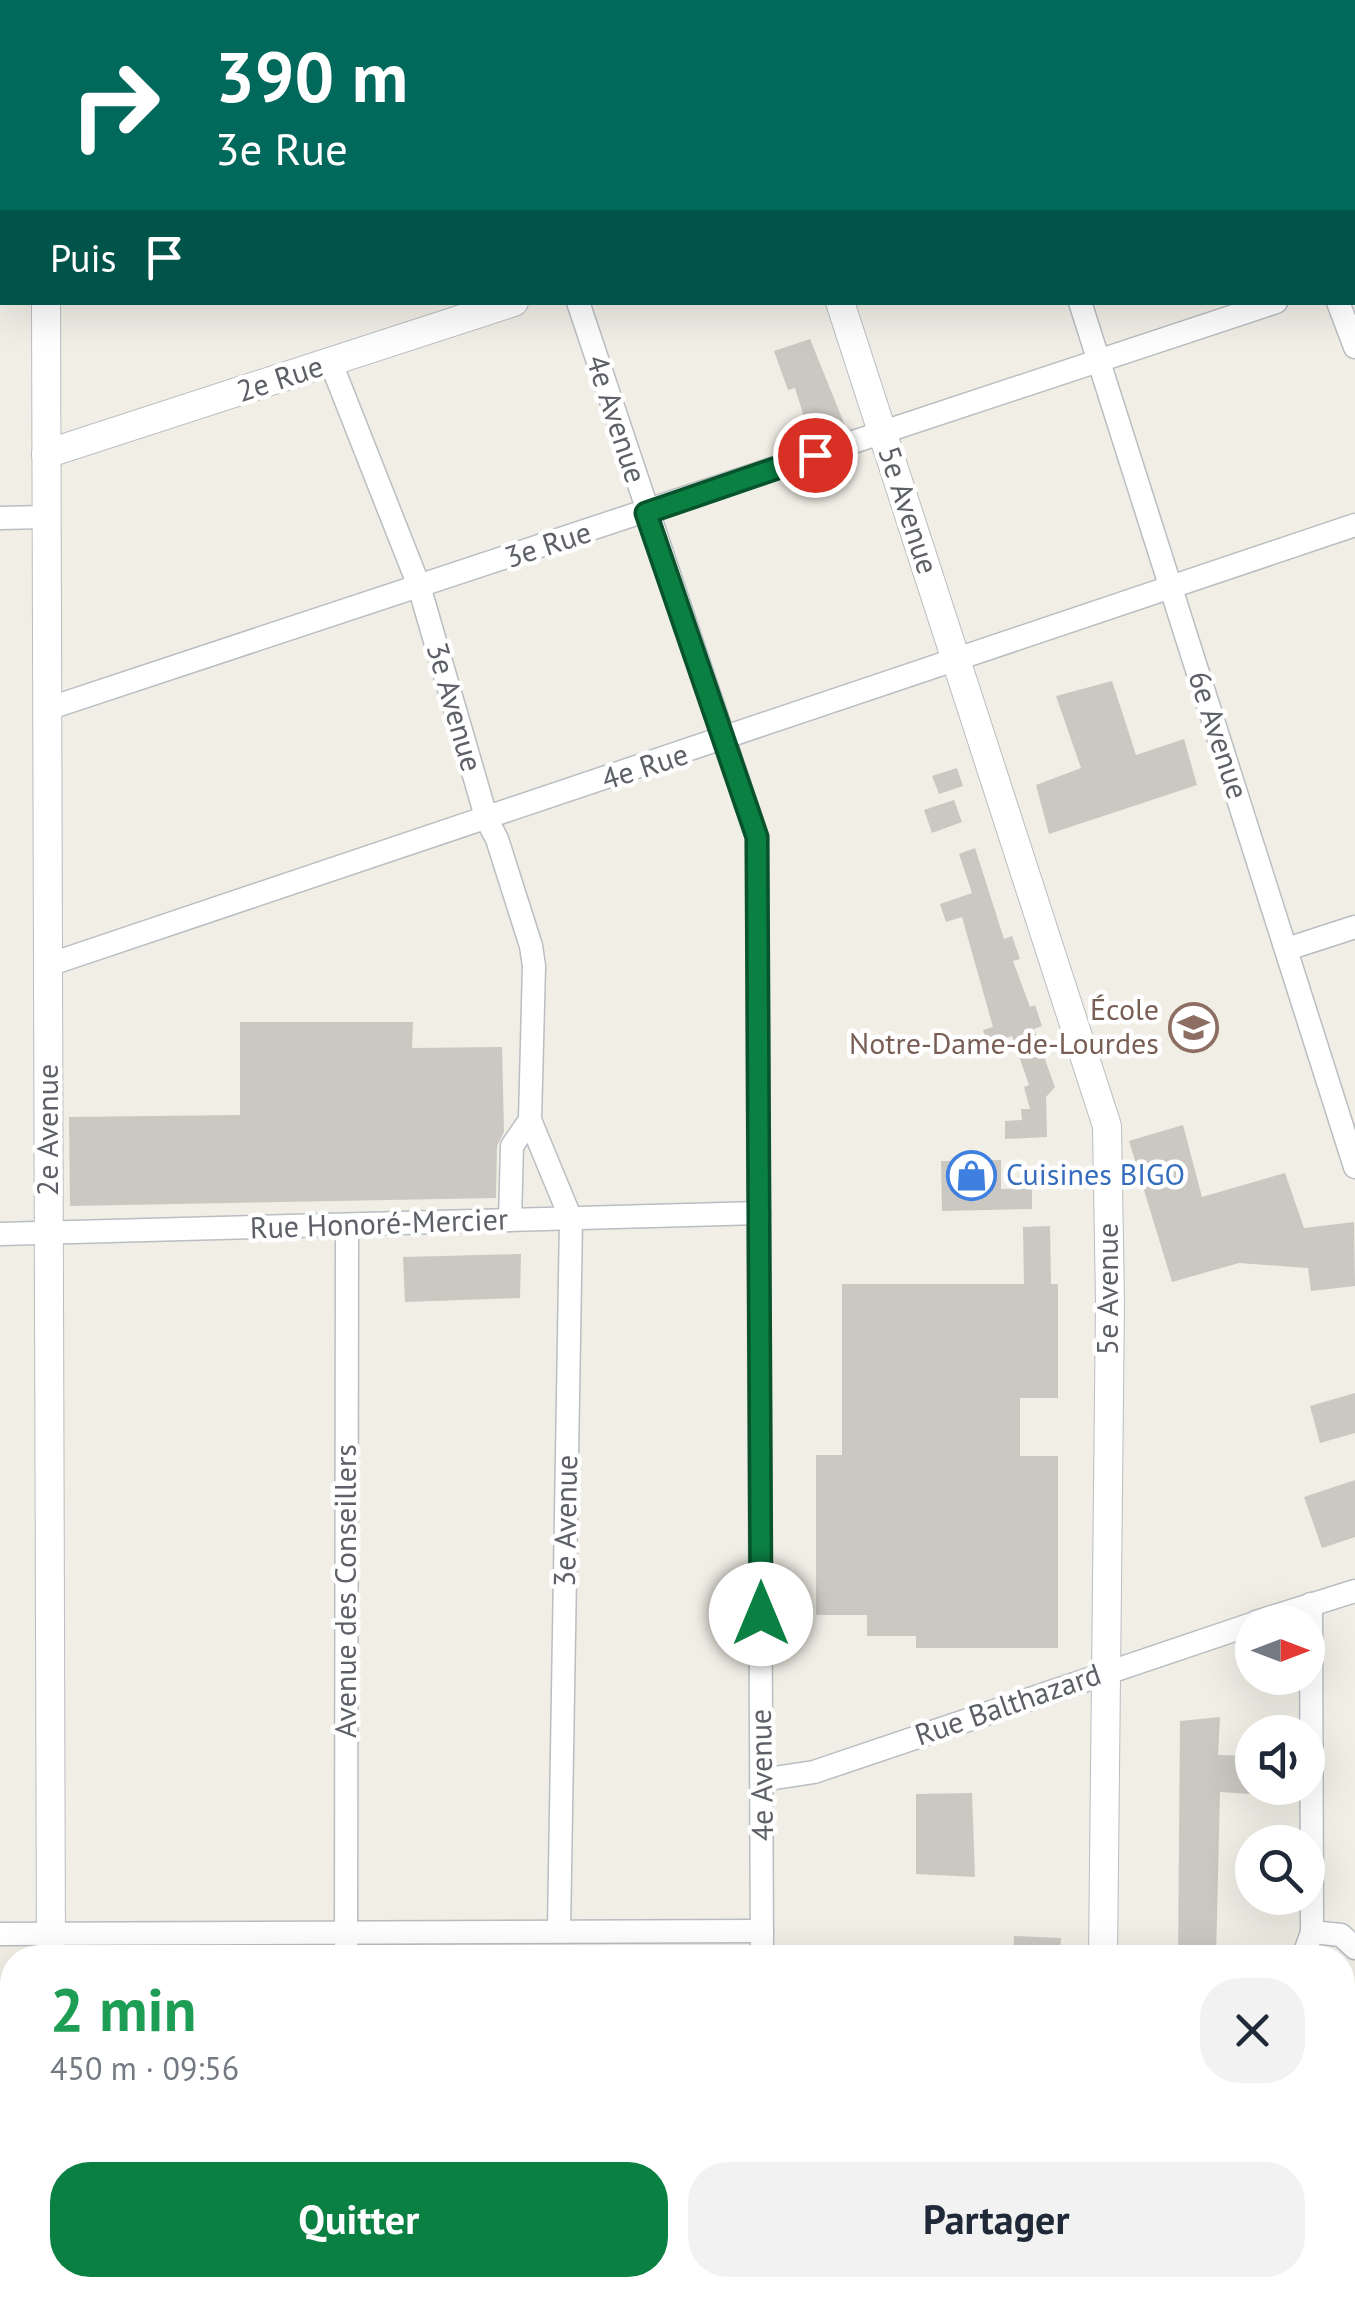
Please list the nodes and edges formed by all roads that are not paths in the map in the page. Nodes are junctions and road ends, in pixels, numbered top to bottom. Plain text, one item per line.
1 (46, 305) edge
2 (505, 305) edge
3 (579, 305) edge
4 (841, 305) edge
5 (1081, 305) edge
6 (1267, 305) edge
7 (1339, 305) edge
8 (1355, 347) edge
9 (1098, 361) junction
10 (331, 363) junction
11 (882, 432) junction
12 (46, 454) junction
13 (646, 513) junction
14 (0, 518) edge
15 (46, 518) junction
16 (1355, 525) edge
17 (418, 586) junction
18 (1172, 589) junction
19 (958, 662) junction
20 (47, 709) junction
21 (725, 741) junction
22 (487, 820) junction
23 (1355, 927) edge
24 (1287, 949) junction
25 (48, 966) junction
26 (530, 1120) junction
27 (1355, 1168) edge
28 (759, 1213) junction
29 (571, 1218) junction
30 (510, 1220) junction
31 (346, 1225) junction
32 (0, 1234) edge
33 (48, 1234) junction
34 (1355, 1591) edge
35 (1312, 1604) junction
36 (1309, 1605) edge
37 (1235, 1629) edge
38 (1103, 1672) junction
39 (762, 1780) junction
40 (345, 1930) junction
41 (559, 1930) junction
42 (762, 1931) junction
43 (1312, 1932) junction
44 (0, 1934) edge
45 (51, 1945) edge
46 (346, 1945) edge
47 (762, 1945) edge
48 (1103, 1945) edge
49 (1308, 1945) edge
50 (1352, 1945) edge

1 - 12 street, 2e Avenue
2 - 10 street, 2e Rue
3 - 13 street, 4e Avenue
4 - 11 street, 5e Avenue
5 - 9 street, 6e Avenue
6 - 9 street, 3e Rue
7 - 8 street
9 - 11 street, 3e Rue
9 - 18 street, 6e Avenue
10 - 12 street, 2e Rue
10 - 17 street, 3e Avenue
11 - 13 street, 3e Rue
11 - 19 street, 5e Avenue
12 - 15 street, 2e Avenue
13 - 17 street, 3e Rue
13 - 21 street, 4e Avenue
14 - 15 street
15 - 20 street, 2e Avenue
16 - 18 street, 4e Rue
17 - 20 street, 3e Rue
17 - 22 street, 3e Avenue
18 - 19 street, 4e Rue
18 - 24 street, 6e Avenue
19 - 21 street, 4e Rue
19 - 38 street, 5e Avenue
20 - 25 street, 2e Avenue
21 - 22 street, 4e Rue
21 - 28 street, 4e Avenue
22 - 25 street, 4e Rue
22 - 26 street, 3e Avenue
23 - 24 street
24 - 27 street, 6e Avenue
25 - 33 street, 2e Avenue
26 - 29 street, 3e Avenue
26 - 30 street, 3e Avenue
28 - 29 street, Rue Honoré-Mercier
28 - 39 street, 4e Avenue
29 - 30 street, Rue Honoré-Mercier
29 - 41 street, 3e Avenue
30 - 31 street, Rue Honoré-Mercier
31 - 33 street, Rue Honoré-Mercier
31 - 40 street, Avenue des Conseillers
32 - 33 street, Rue Honoré-Mercier
33 - 45 street, 2e Avenue
34 - 35 street, Rue Balthazard
35 - 36 street, Rue Balthazard
35 - 43 street
37 - 38 street, Rue Balthazard
38 - 39 street, Rue Balthazard
38 - 48 street, 5e Avenue
39 - 42 street, 4e Avenue
40 - 41 street
40 - 45 street
40 - 46 street, Avenue des Conseillers
41 - 42 street
42 - 47 street, 4e Avenue
43 - 49 street
43 - 50 street
44 - 45 street

